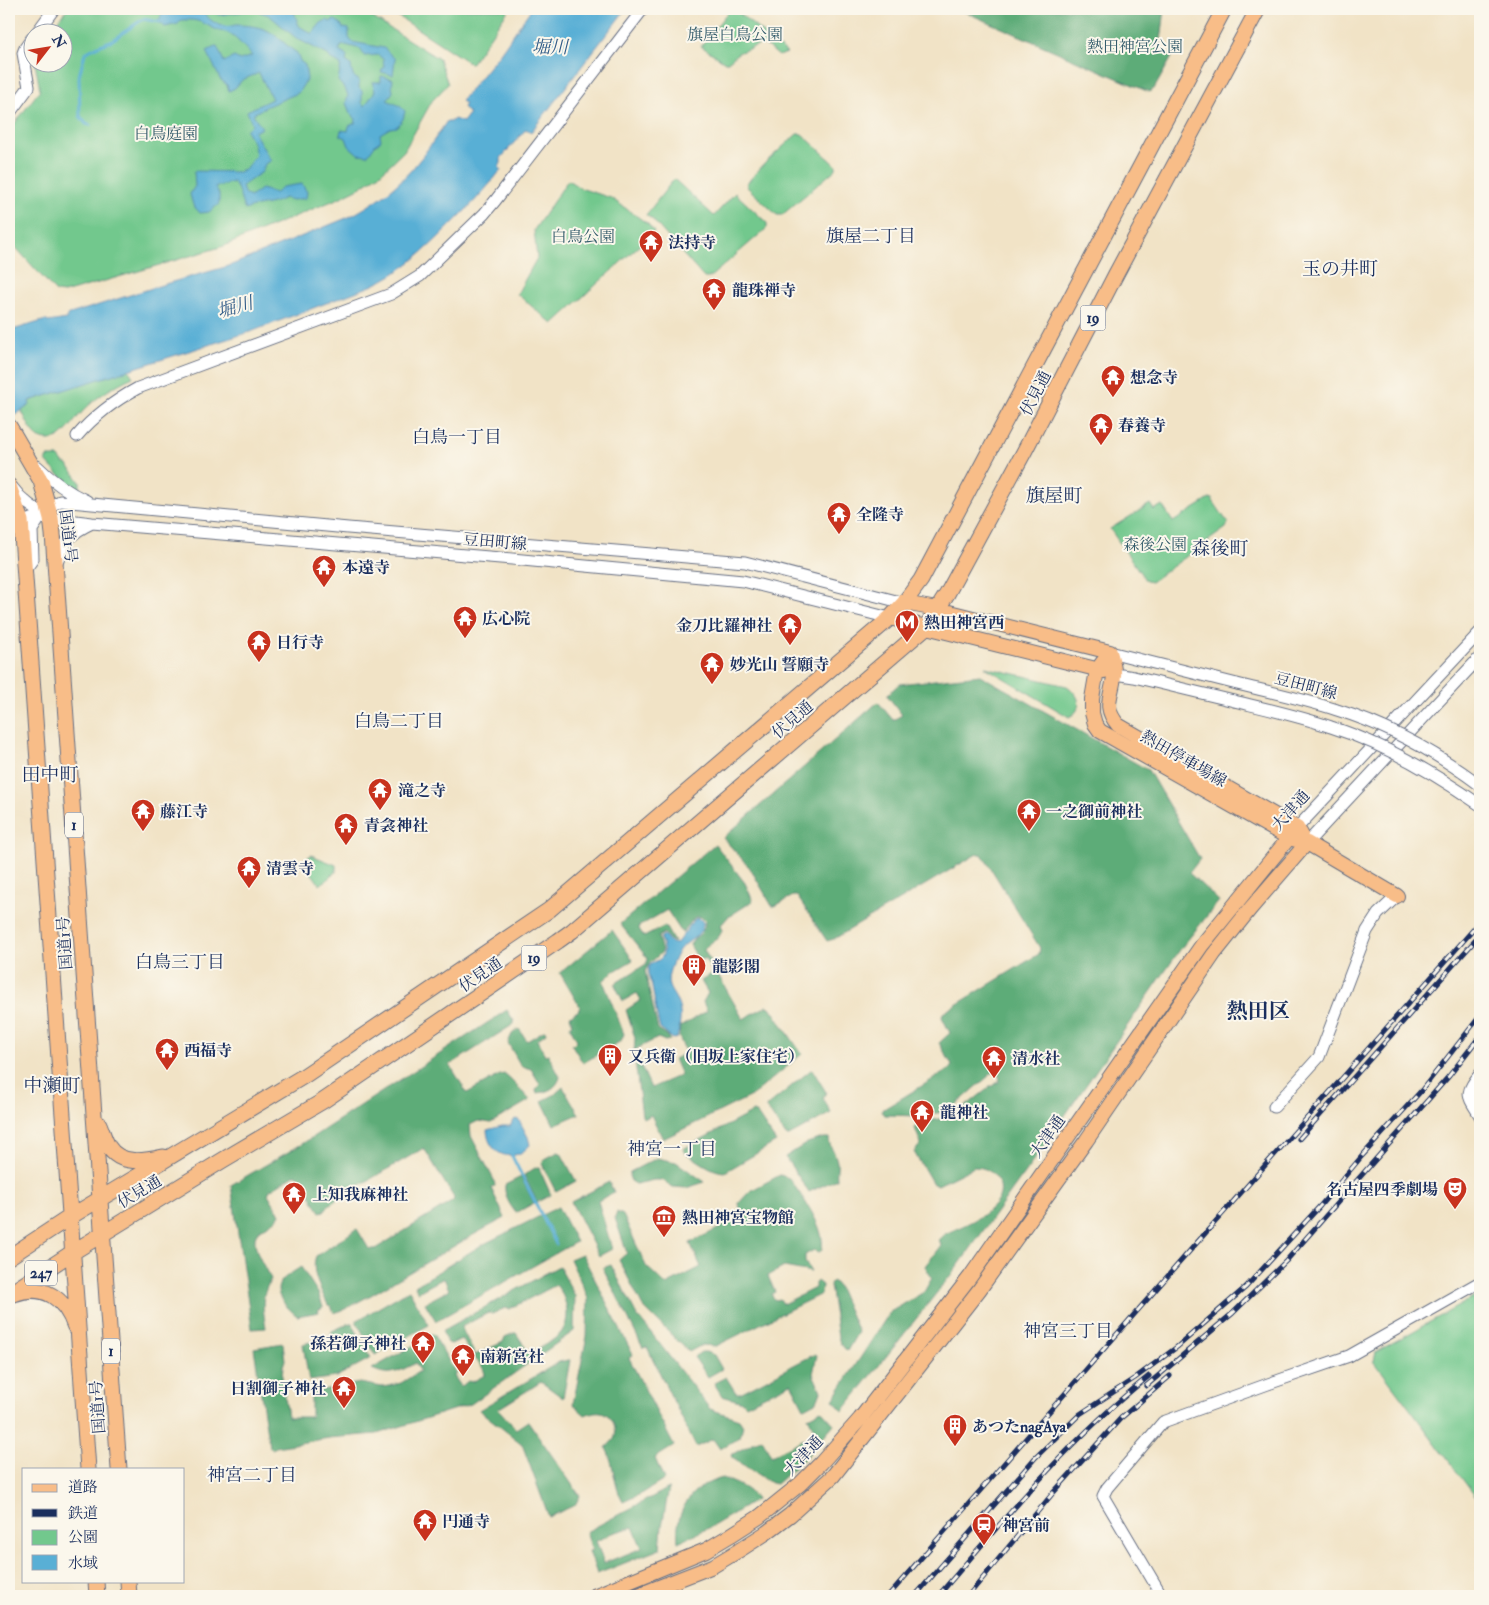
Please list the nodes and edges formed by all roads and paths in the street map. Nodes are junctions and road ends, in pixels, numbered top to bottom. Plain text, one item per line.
1 (54, 9) edge
2 (643, 9) edge
3 (1224, 9) edge
4 (1258, 9) edge
5 (44, 22) edge
6 (26, 72) edge
7 (9, 114) edge
8 (9, 426) edge
9 (77, 436) dead end
10 (26, 457) junction
11 (9, 484) edge
12 (97, 505) junction
13 (46, 514) junction
14 (92, 522) junction
15 (15, 523) edge
16 (56, 567) junction
17 (25, 570) junction
18 (904, 603) junction
19 (937, 609) junction
20 (890, 618) junction
21 (926, 627) junction
22 (1480, 632) edge
23 (1110, 652) junction
24 (1480, 657) edge
25 (1097, 670) junction
26 (1115, 674) junction
27 (1480, 784) edge
28 (1480, 805) edge
29 (1293, 833) junction
30 (1307, 843) junction
31 (1397, 896) joint
32 (1480, 1074) edge
33 (1274, 1107) dead end
34 (94, 1111) junction
35 (1480, 1116) edge
36 (175, 1154) junction
37 (100, 1199) junction
38 (70, 1217) junction
39 (102, 1234) junction
40 (73, 1252) junction
41 (9, 1257) edge
42 (1480, 1282) edge
43 (9, 1295) edge
44 (79, 1340) junction
45 (88, 1468) edge
46 (119, 1468) edge
47 (96, 1582) edge
48 (128, 1582) edge
49 (98, 1596) edge
50 (129, 1596) edge
51 (594, 1596) edge
52 (636, 1596) edge
53 (1162, 1596) edge

1 - 5 street
2 - 9 street
3 - 18 highway, 伏見通 / 19
4 - 19 highway, 伏見通 / 19
6 - 7 street
8 - 10 highway, 国道1号 / 1
10 - 12 street
10 - 13 highway, 国道1号 / 1
11 - 13 street
11 - 15 highway, 国道1号 / 1
12 - 13 street, 豆田町線
12 - 18 street, 豆田町線
13 - 14 street, 豆田町線
13 - 15 street
13 - 16 highway, 国道1号 / 1
13 - 17 street
14 - 16 street
14 - 20 street, 豆田町線
15 - 17 highway, 国道1号 / 1
16 - 34 highway, 国道1号 / 1
17 - 38 highway, 国道1号 / 1
18 - 19 main road
18 - 20 highway, 伏見通 / 19
19 - 21 highway, 伏見通 / 19
19 - 23 main road
20 - 21 main road
20 - 36 highway, 伏見通 / 19
21 - 25 main road
21 - 39 highway, 伏見通 / 19
22 - 29 street, 大津通
23 - 25 main road, 熱田停車場線
23 - 26 main road, 熱田停車場線
23 - 27 street, 豆田町線, bridge
24 - 30 street, 大津通
25 - 26 main road
25 - 29 main road, 熱田停車場線
26 - 28 street, 豆田町線, bridge
26 - 29 main road, 熱田停車場線
29 - 30 main road, 熱田停車場線
29 - 51 main road, 大津通
30 - 31 main road, 熱田停車場線
30 - 52 main road, 大津通
31 - 33 street
32 - 35 street
34 - 36 highway
34 - 37 highway, 国道1号 / 1
36 - 37 highway, 伏見通 / 19
37 - 38 highway, 伏見通 / 19
37 - 39 highway, 国道1号 / 1
38 - 40 highway, 1
38 - 41 highway, 247
39 - 40 highway, 19
39 - 46 highway, 国道1号 / 1
40 - 43 highway, 247
40 - 44 highway, 国道1号 / 1
42 - 53 street
43 - 44 highway
44 - 45 highway, 国道1号 / 1
47 - 49 highway
48 - 50 highway

